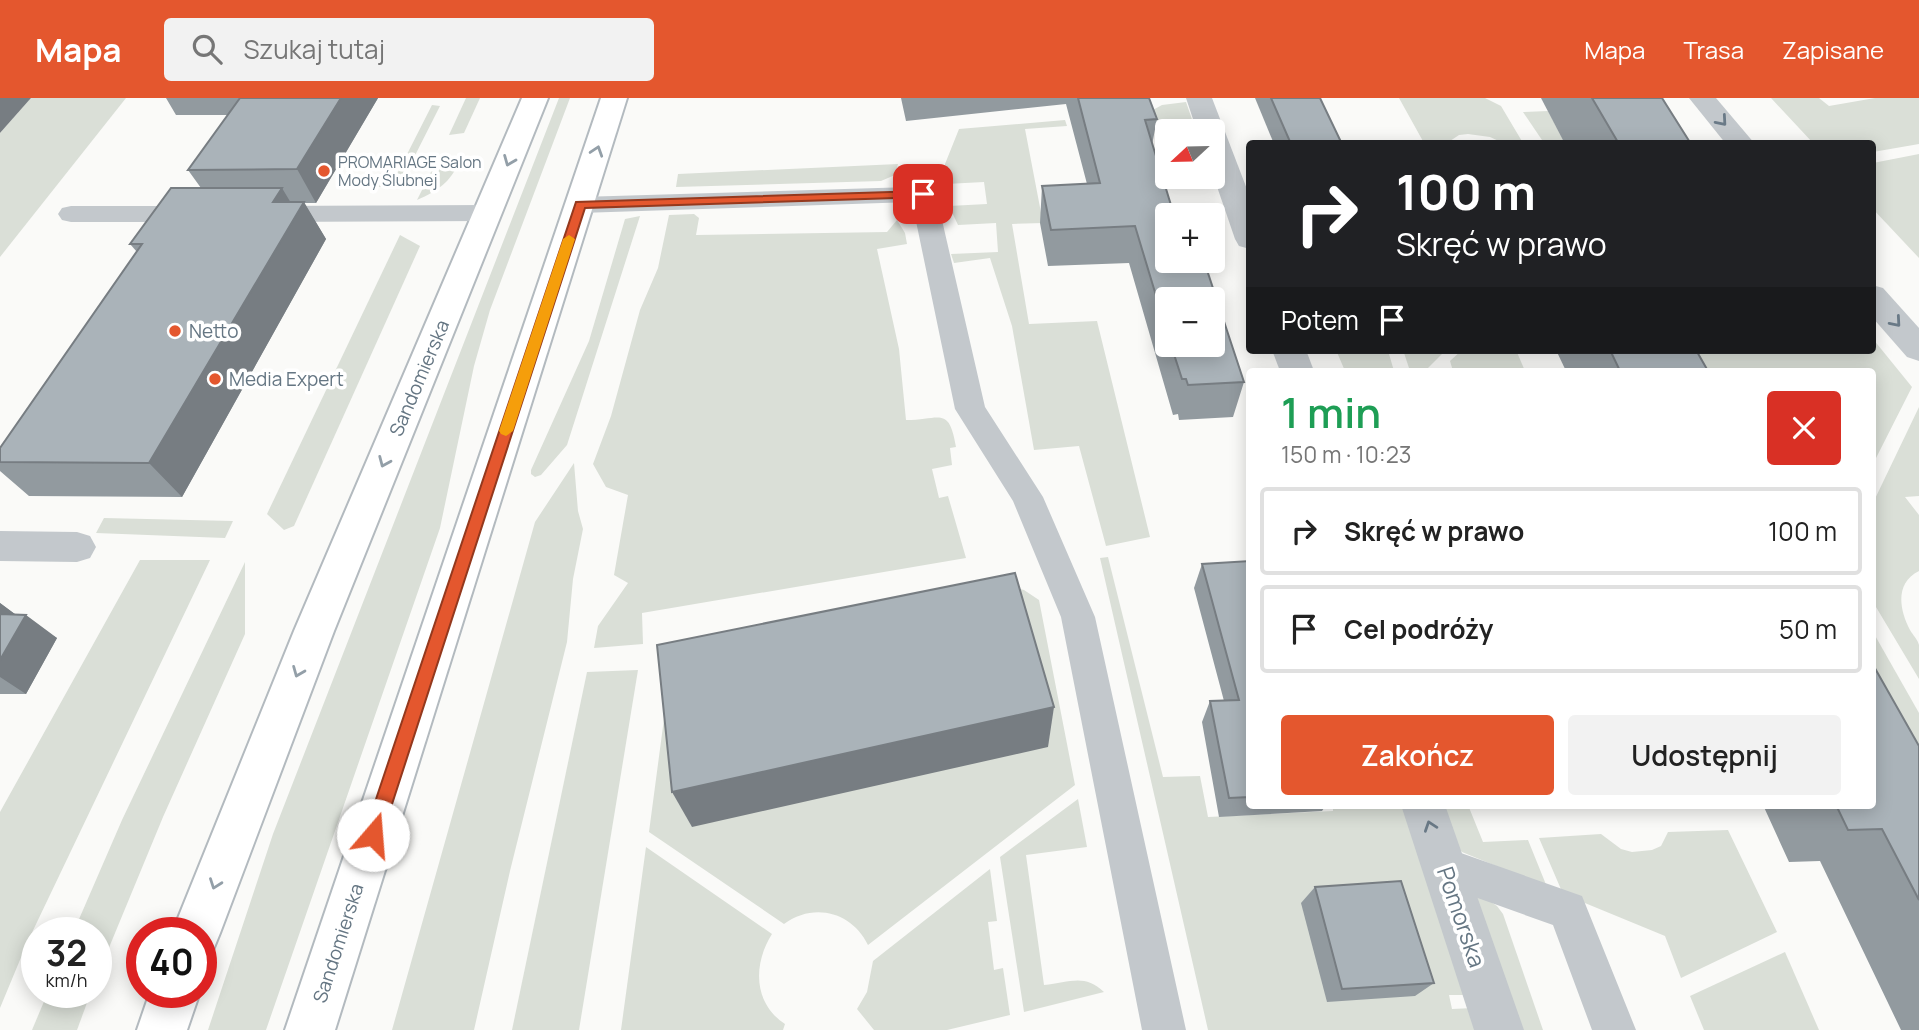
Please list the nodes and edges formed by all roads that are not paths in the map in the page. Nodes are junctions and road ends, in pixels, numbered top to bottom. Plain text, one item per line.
1 (535, 98) edge
2 (614, 98) edge
3 (1199, 98) edge
4 (1702, 98) edge
5 (1207, 119) edge
6 (1738, 140) edge
7 (1225, 169) edge
8 (580, 205) junction
9 (488, 213) junction
10 (71, 214) dead end
11 (1246, 228) edge
12 (1876, 301) edge
13 (1919, 349) edge
14 (0, 546) edge
15 (77, 547) dead end
16 (1424, 809) edge
17 (1444, 867) junction
18 (203, 917) edge
19 (170, 1008) edge
20 (162, 1030) edge
21 (310, 1030) edge
22 (1164, 1030) edge
23 (1499, 1030) edge
24 (1614, 1030) edge

1 -> 9 street, Sandomierska
8 -> 2 street, Sandomierska
3 - 5 street
4 -> 6 street
7 - 11 street
8 - 21 street, Sandomierska
8 - 22 lane
9 - 10 lane
9 -> 18 street, Sandomierska
12 -> 13 street
14 - 15 street
17 -> 16 street, Pomorska
17 - 23 street, Pomorska
17 - 24 lane
19 - 20 street

